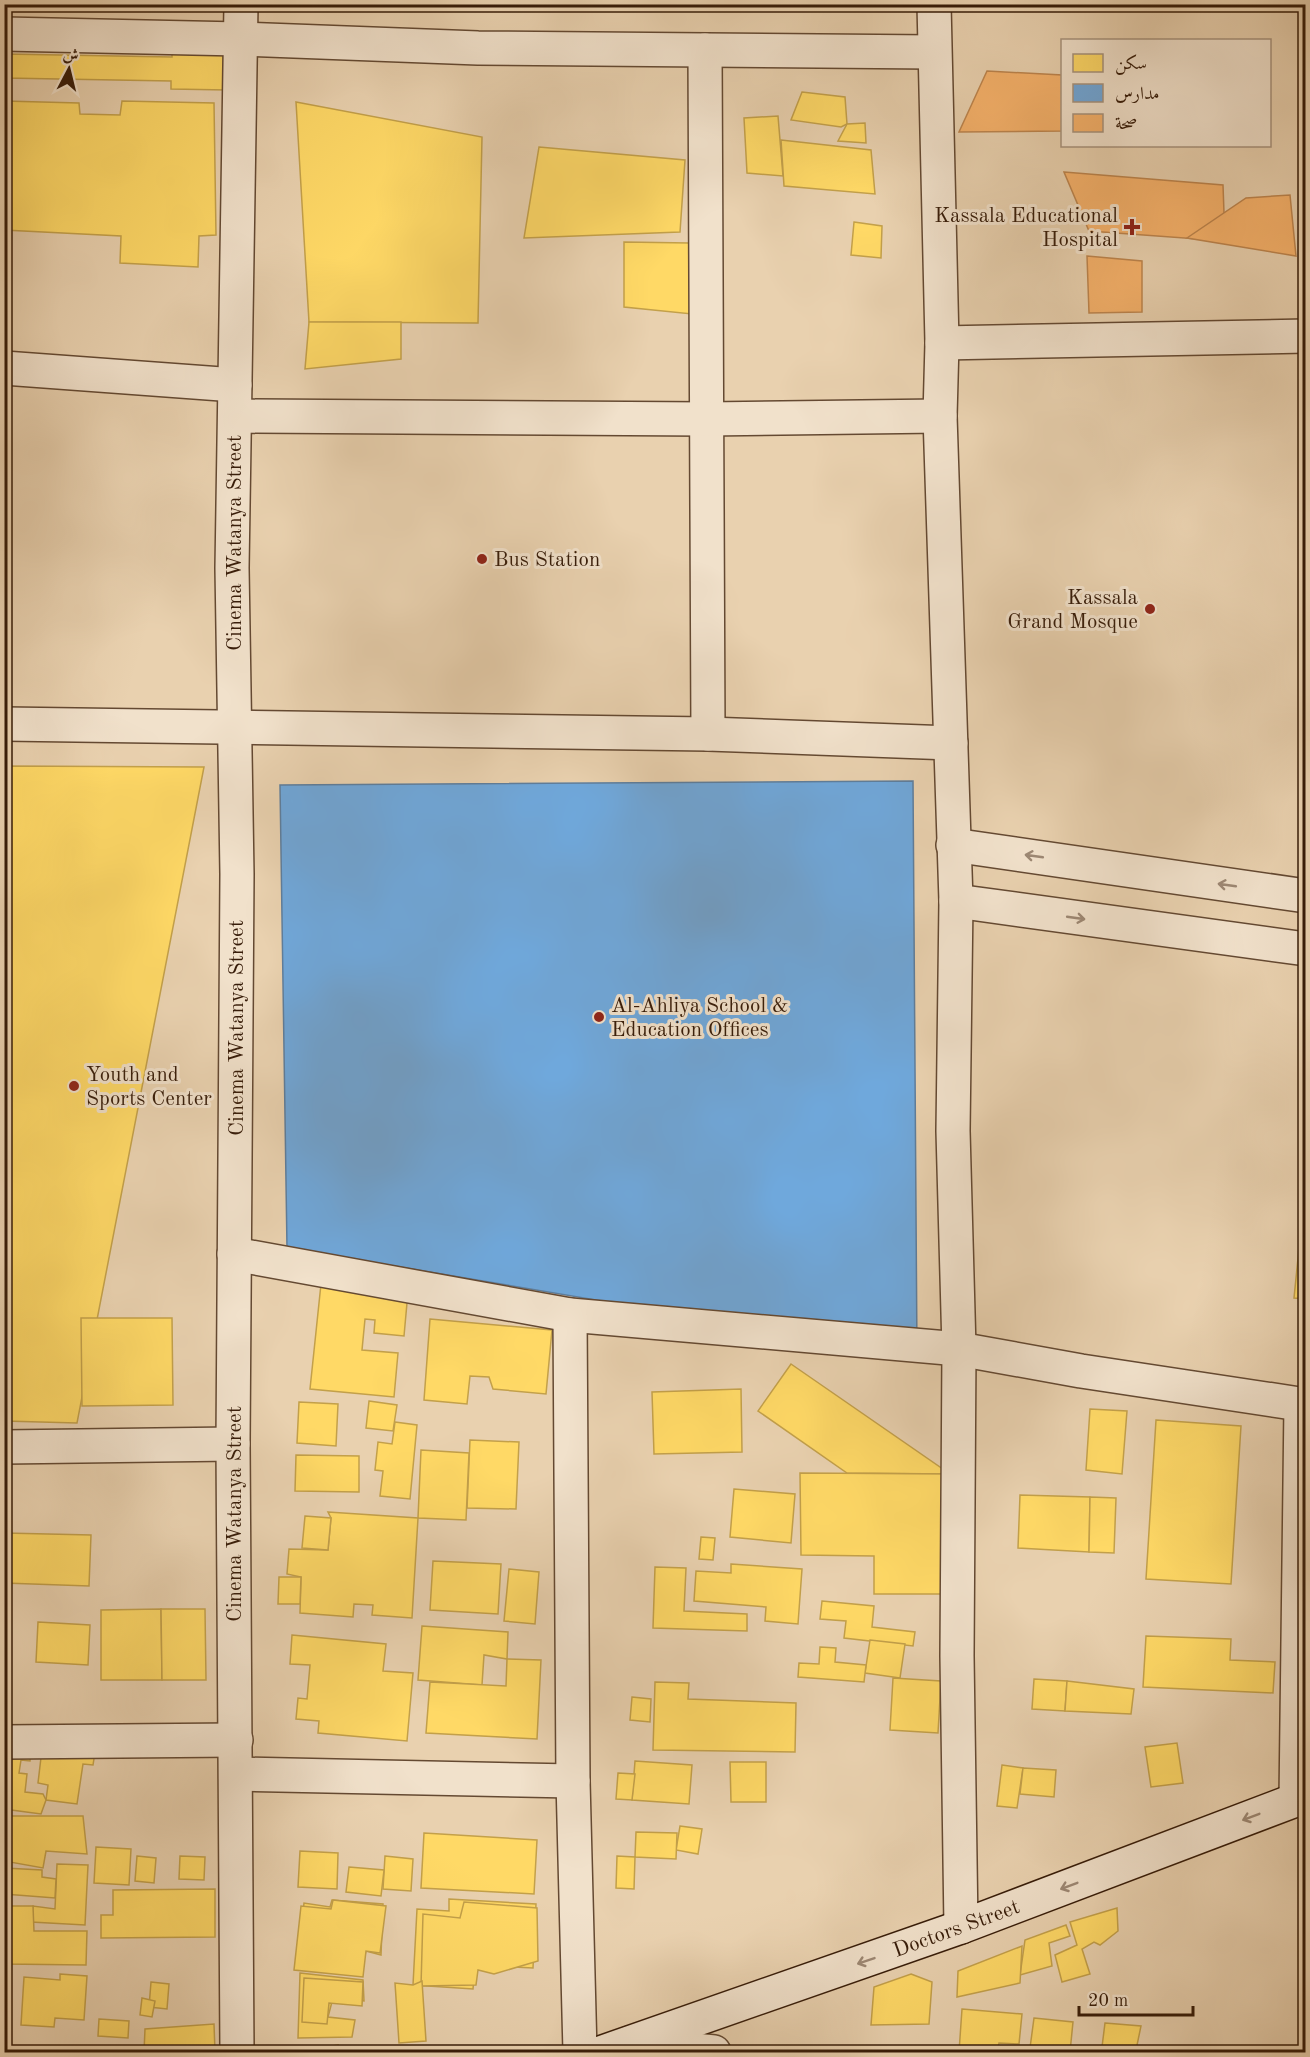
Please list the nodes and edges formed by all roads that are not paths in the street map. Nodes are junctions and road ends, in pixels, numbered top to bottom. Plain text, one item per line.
1 (241, 4) edge
2 (934, 4) edge
3 (4, 34) edge
4 (240, 39) junction
5 (705, 50) junction
6 (934, 52) junction
7 (1305, 336) edge
8 (942, 343) junction
9 (4, 368) edge
10 (235, 401) junction
11 (940, 416) junction
12 (707, 419) junction
13 (4, 724) edge
14 (233, 728) junction
15 (708, 734) junction
16 (951, 743) junction
17 (954, 845) junction
18 (1292, 895) edge
19 (956, 901) junction
20 (1270, 944) junction
21 (1305, 949) edge
22 (234, 1254) junction
23 (570, 1316) junction
24 (959, 1349) junction
25 (1304, 1404) edge
26 (233, 1444) junction
27 (4, 1447) edge
28 (236, 1740) junction
29 (4, 1742) edge
30 (236, 1774) junction
31 (573, 1781) junction
32 (1301, 1798) edge
33 (961, 1927) junction
34 (616, 2048) edge
35 (237, 2052) edge
36 (580, 2052) edge
37 (714, 2052) edge

1 - 4 street, Cinema Watanya Street
2 - 6 street
3 - 4 street
4 - 5 street
4 - 10 street, Cinema Watanya Street
5 - 6 street
5 - 12 street
6 - 8 street
7 - 8 street
8 - 11 street
9 - 10 street
10 - 12 street
10 - 14 street, Cinema Watanya Street
11 - 12 street
11 - 16 street
12 - 15 street
13 - 14 street
14 - 15 street
14 - 22 street, Cinema Watanya Street
15 - 16 street
16 - 17 street
18 -> 17 street
17 - 19 street
18 - 20 street
19 -> 20 street
19 - 24 street
20 - 21 street
22 - 23 street
22 - 26 street, Cinema Watanya Street
23 - 24 street
23 - 31 street
24 - 25 street
24 - 33 street
25 - 32 street
26 - 27 street
26 - 28 street, Cinema Watanya Street
28 - 29 street
28 - 30 street, Cinema Watanya Street
30 - 31 street
30 - 35 street, Cinema Watanya Street
31 - 36 street
32 -> 33 street, Doctors Street
33 -> 34 street, Doctors Street
34 - 37 street

